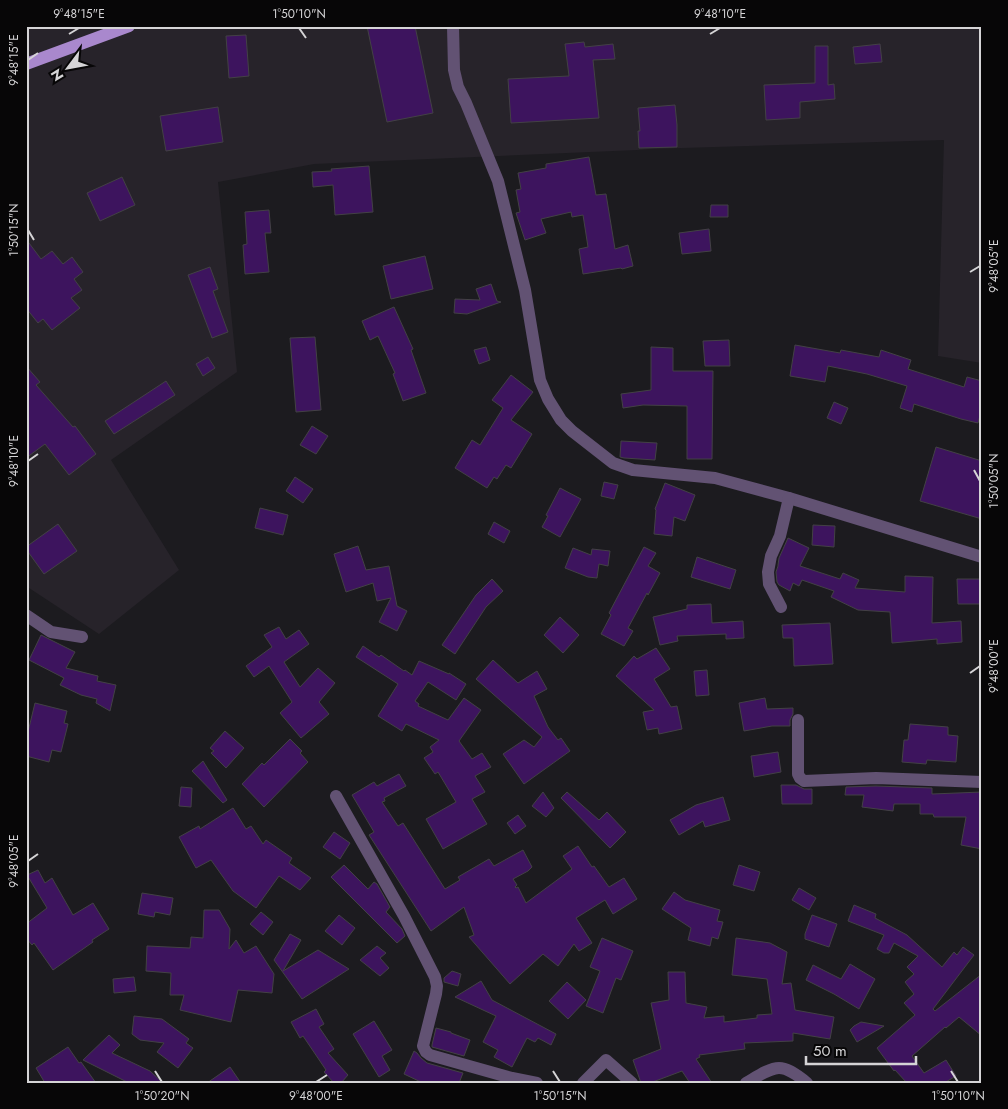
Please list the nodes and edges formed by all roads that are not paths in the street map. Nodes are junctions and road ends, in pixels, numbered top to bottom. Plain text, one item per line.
1 (129, 26) edge
2 (453, 26) edge
3 (26, 64) edge
4 (789, 498) junction
5 (982, 557) edge
6 (781, 607) dead end
7 (26, 615) edge
8 (82, 637) dead end
9 (798, 720) dead end
10 (982, 782) edge
11 (336, 796) dead end
12 (537, 1083) edge
13 (583, 1083) edge
14 (632, 1083) edge
15 (746, 1083) edge
16 (807, 1083) edge

1 - 3 main road
2 - 4 street
4 - 5 street
4 - 6 street
7 - 8 street
9 - 10 street
11 - 12 street
13 - 14 street
15 - 16 street

